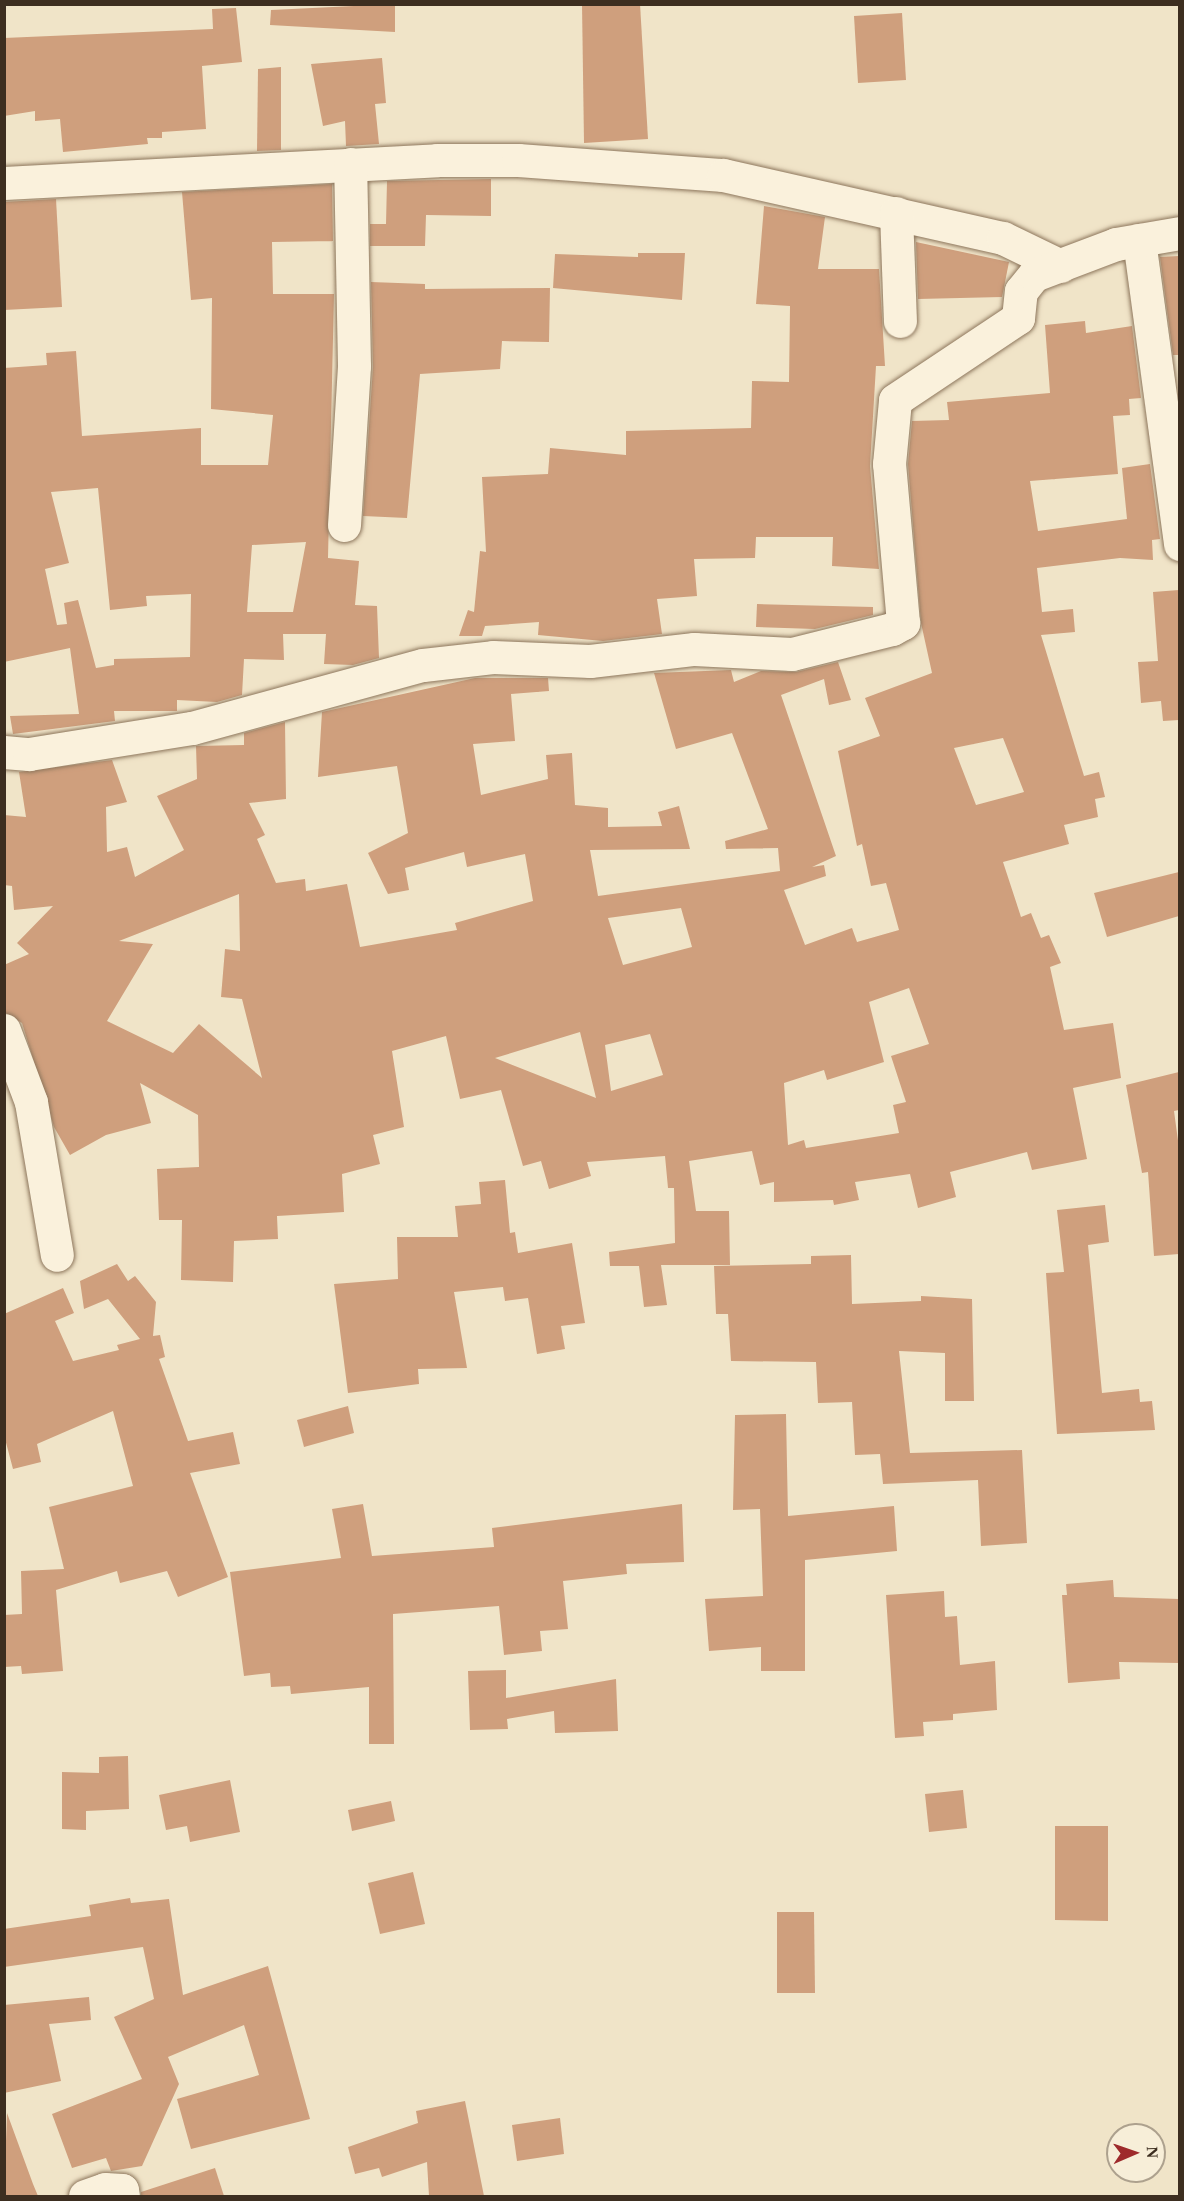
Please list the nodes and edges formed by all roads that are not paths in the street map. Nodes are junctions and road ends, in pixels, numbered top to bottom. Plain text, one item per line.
1 (350, 164) junction
2 (4, 183) edge
3 (896, 213) junction
4 (1179, 233) edge
5 (1139, 240) junction
6 (1062, 266) junction
7 (900, 321) dead end
8 (344, 525) dead end
9 (1179, 544) edge
10 (4, 752) edge
11 (4, 1030) edge
12 (57, 1255) dead end
13 (85, 2196) edge
14 (123, 2196) edge

1 - 2 street
1 - 3 street
1 - 8 street
3 - 6 street
3 - 7 street
4 - 5 street
5 - 6 street
5 - 9 street
6 - 10 street
11 - 12 street
13 - 14 street

